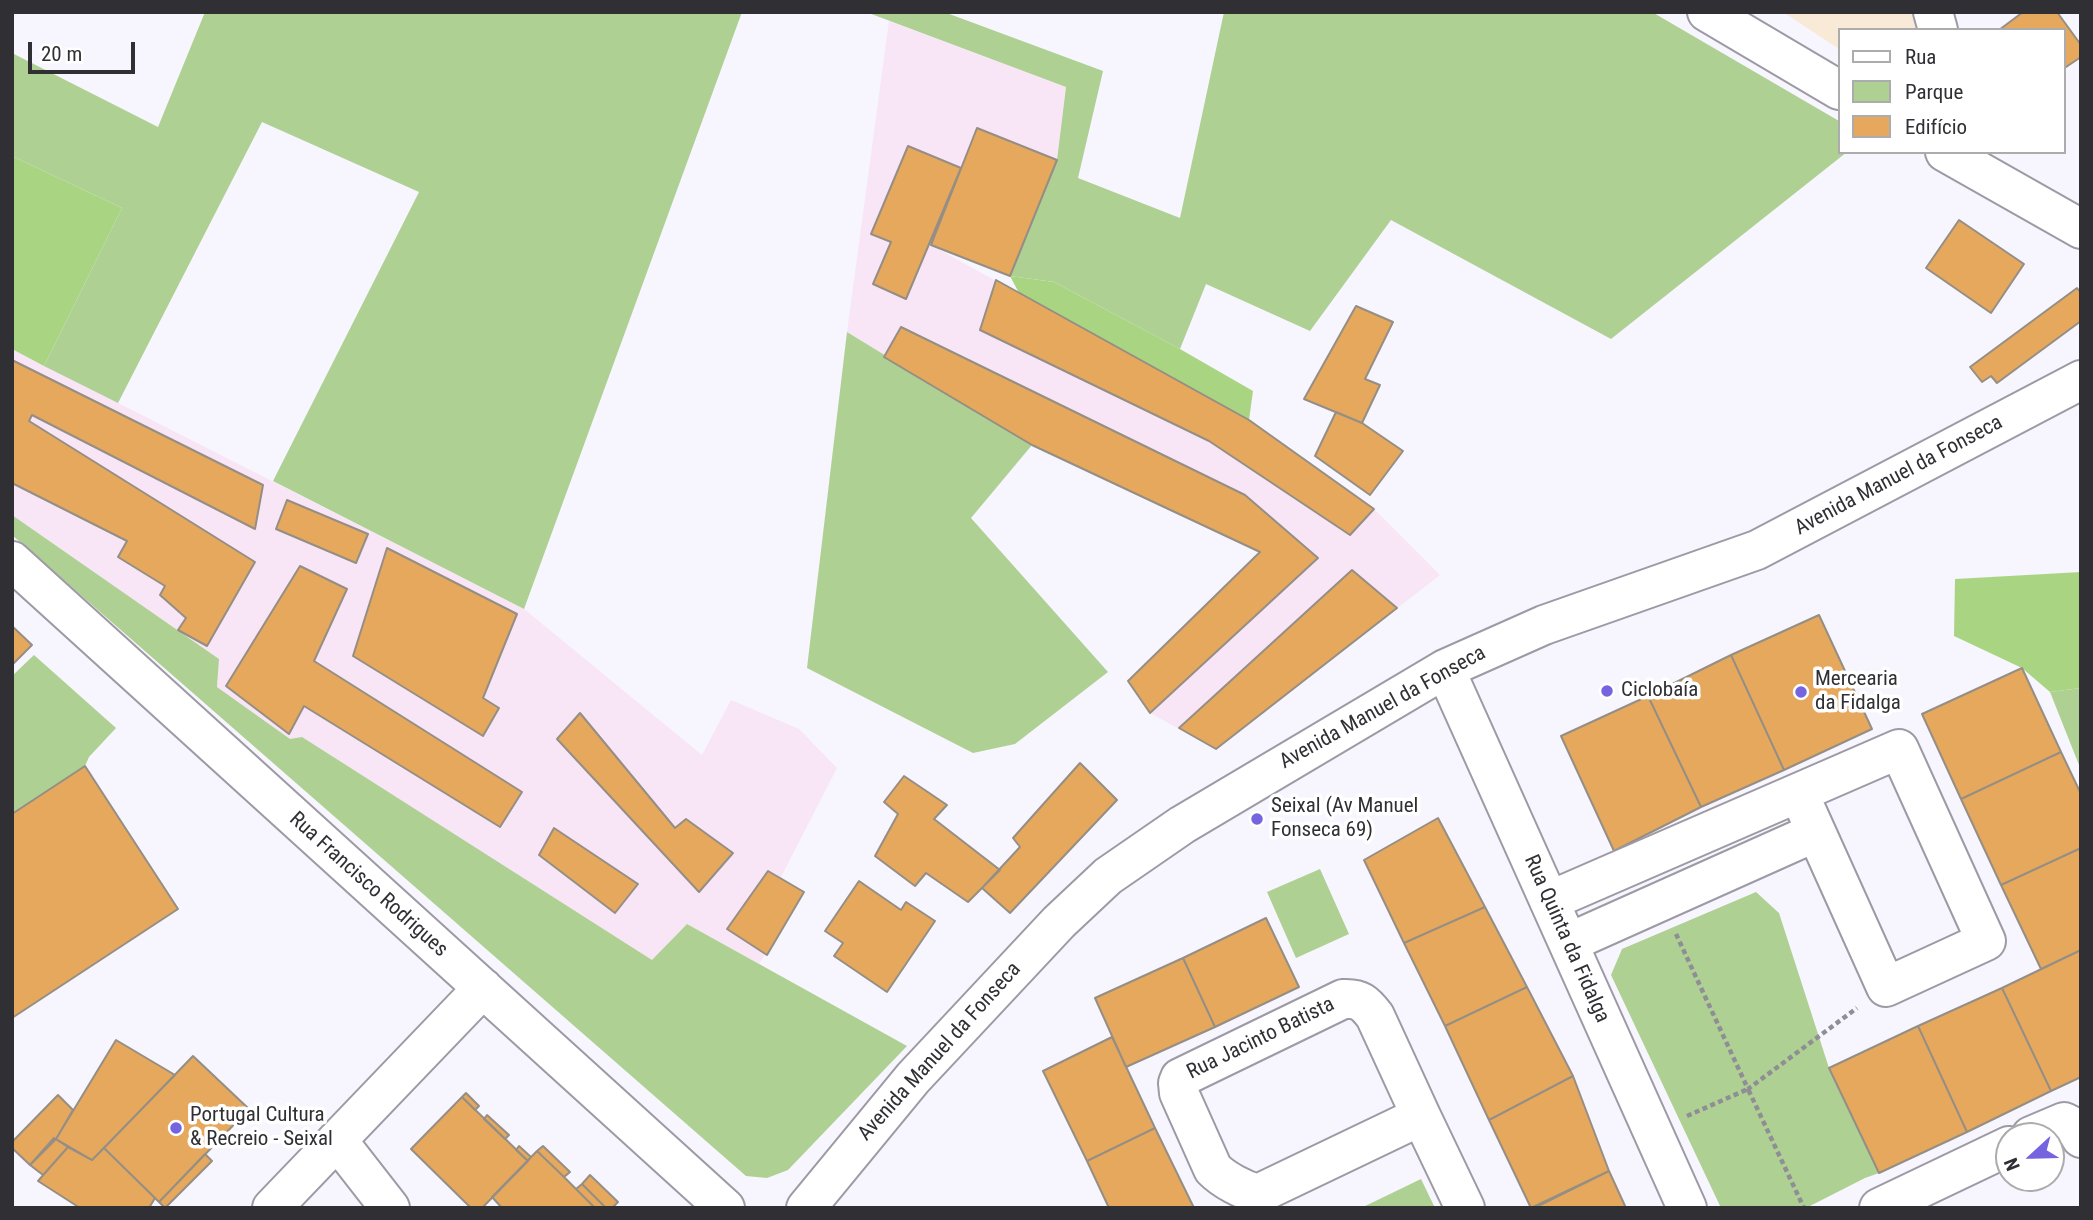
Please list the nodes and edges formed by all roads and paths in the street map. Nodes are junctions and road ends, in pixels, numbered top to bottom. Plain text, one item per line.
1 (1707, 12) edge
2 (1838, 89) edge
3 (1949, 154) edge
4 (2081, 229) edge
5 (2081, 380) edge
6 (12, 561) edge
7 (1445, 669) junction
8 (1800, 794) junction
9 (1816, 832) junction
10 (1549, 901) junction
11 (1660, 901) junction
12 (1568, 943) junction
13 (1886, 987) junction
14 (483, 988) junction
15 (1748, 1089) junction
16 (1421, 1116) junction
17 (2065, 1122) edge
18 (1653, 1132) junction
19 (2081, 1138) edge
20 (337, 1140) junction
21 (1995, 1153) edge
22 (1261, 1201) edge
23 (272, 1208) edge
24 (390, 1208) edge
25 (725, 1208) edge
26 (806, 1208) edge
27 (1465, 1208) edge
28 (1687, 1208) edge
29 (1804, 1208) edge
30 (1879, 1208) edge

1 - 2 street
3 - 4 street
5 - 7 street, Avenida Manuel da Fonseca
6 - 14 street, Rua Francisco Rodrigues
7 - 10 street, Rua Quinta da Fidalga
7 - 26 street, Avenida Manuel da Fonseca
8 - 9 street
8 - 10 street
8 - 13 street
9 - 11 street
9 - 13 street
10 - 12 street, Rua Quinta da Fidalga
11 - 12 street
11 - 15 path
12 - 18 street, Rua Quinta da Fidalga
13 - 15 path
14 - 20 street
14 - 25 street, Rua Francisco Rodrigues
15 - 18 path
15 - 29 path
16 - 22 street, Rua Jacinto Batista
16 - 22 street, Rua Jacinto Batista
16 - 27 street, Rua Jacinto Batista
17 - 19 street
18 - 28 street, Rua Quinta da Fidalga
20 - 23 street
20 - 24 street
21 - 30 street

